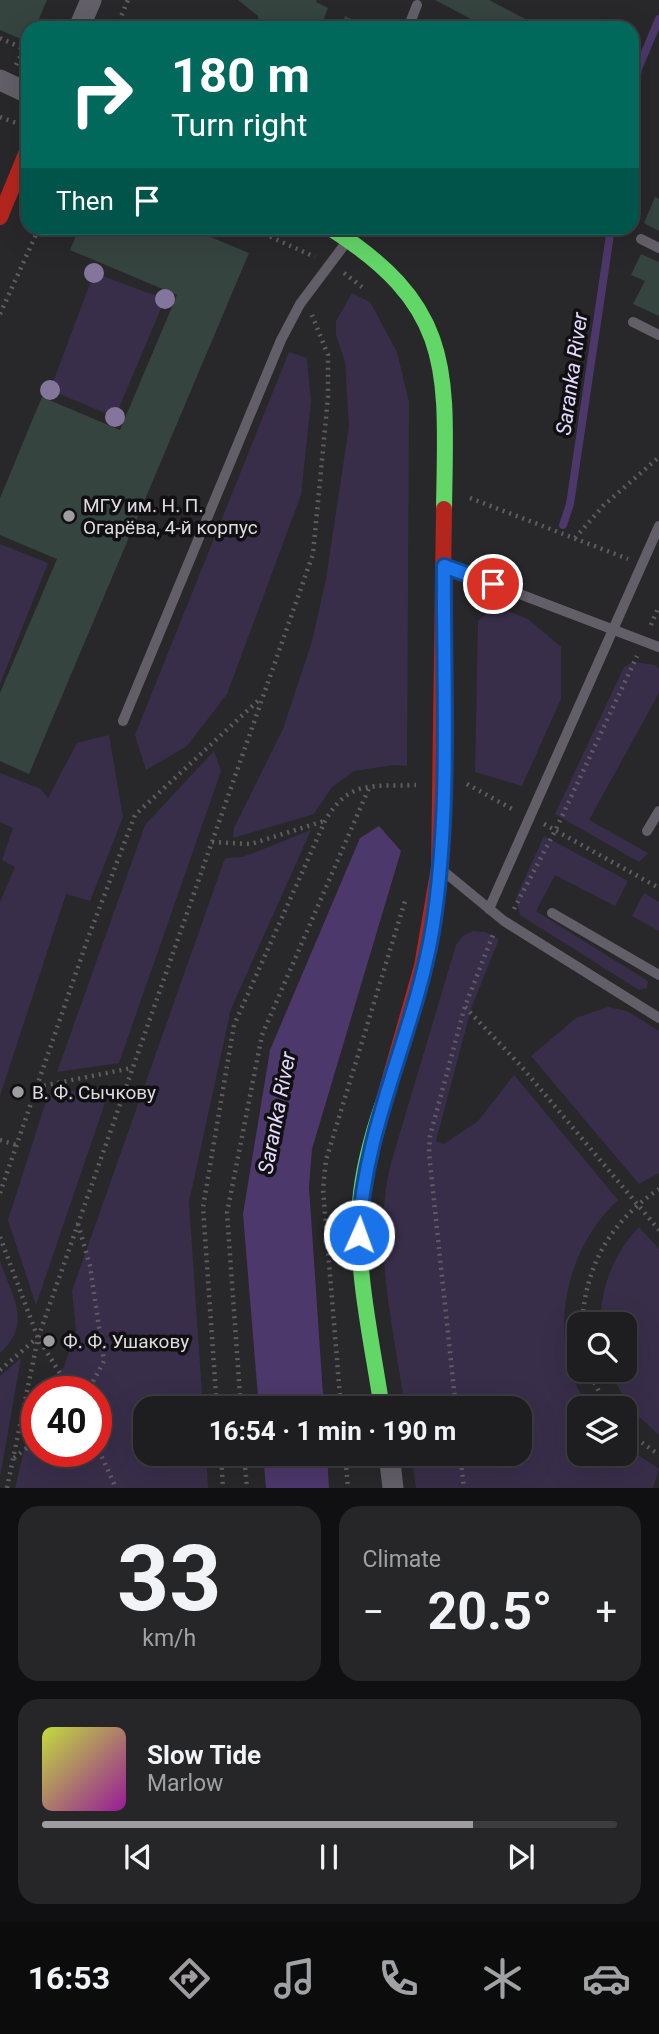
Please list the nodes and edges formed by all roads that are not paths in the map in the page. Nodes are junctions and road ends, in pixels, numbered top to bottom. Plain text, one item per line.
1 (91, 0) edge
2 (417, 5) dead end
3 (82, 21) edge
4 (411, 21) edge
5 (0, 80) edge
6 (21, 90) edge
7 (21, 166) edge
8 (0, 217) edge
9 (342, 235) edge
10 (349, 239) junction
11 (641, 239) dead end
12 (659, 248) edge
13 (633, 322) dead end
14 (659, 335) edge
15 (659, 526) edge
16 (444, 566) junction
17 (614, 628) junction
18 (659, 647) edge
19 (123, 721) dead end
20 (659, 811) edge
21 (647, 831) dead end
22 (439, 867) junction
23 (489, 909) junction
24 (552, 913) dead end
25 (659, 975) edge
26 (659, 1002) edge
27 (655, 1015) edge
28 (380, 1396) edge
29 (390, 1466) edge
30 (393, 1488) edge

1 - 3 street
2 - 4 lane
5 - 6 street
7 - 8 street
9 - 10 street
10 - 16 street
10 - 19 lane
11 - 12 lane
13 - 14 lane
15 - 17 lane
16 - 17 lane
16 - 22 street
17 - 18 lane
17 - 23 lane
20 - 21 lane
22 - 23 lane
22 - 28 street
23 - 27 lane
24 - 25 lane
26 - 27 lane
29 - 30 street

